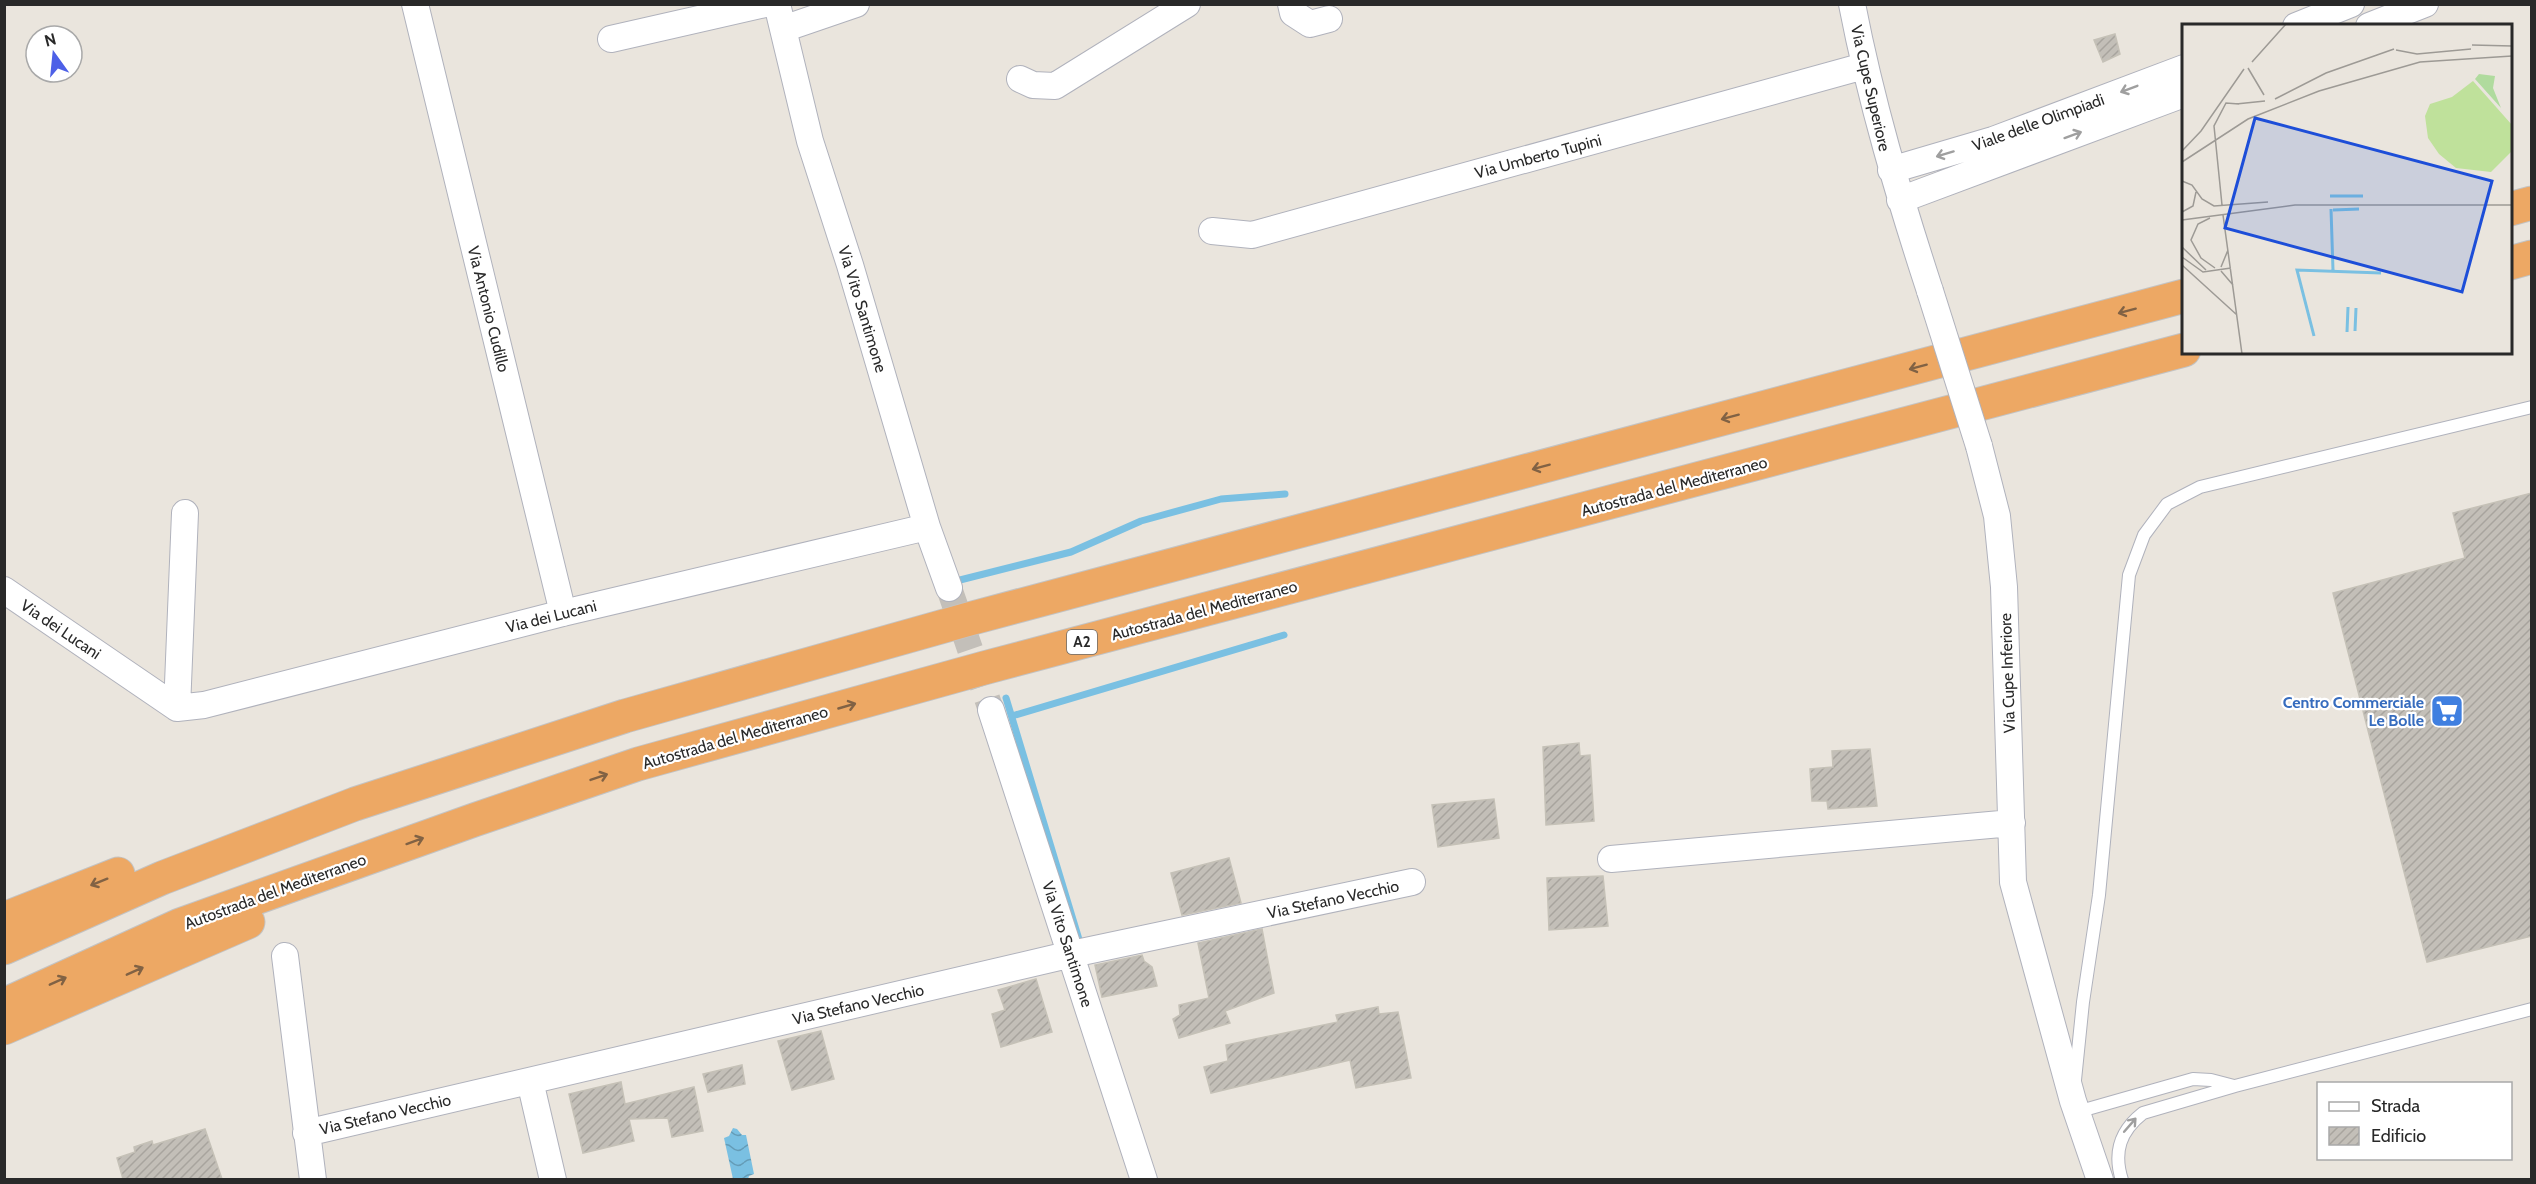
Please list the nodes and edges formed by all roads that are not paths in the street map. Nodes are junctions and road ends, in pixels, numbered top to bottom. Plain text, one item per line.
1 (415, 4) edge
2 (765, 4) edge
3 (856, 4) edge
4 (1187, 4) edge
5 (1291, 4) edge
6 (1852, 4) edge
7 (2351, 4) edge
8 (2425, 4) edge
9 (780, 17) edge
10 (1329, 19) dead end
11 (2301, 24) edge
12 (2374, 24) edge
13 (611, 39) dead end
14 (1864, 66) junction
15 (2182, 69) edge
16 (1020, 79) dead end
17 (2182, 95) edge
18 (1891, 170) junction
19 (1900, 200) junction
20 (2532, 203) edge
21 (2512, 209) edge
22 (1212, 231) dead end
23 (2532, 257) edge
24 (2512, 262) edge
25 (2182, 297) edge
26 (2182, 351) edge
27 (2532, 407) edge
28 (185, 513) dead end
29 (927, 527) junction
30 (949, 588) tunnel mouth
31 (4, 590) edge
32 (562, 613) junction
33 (177, 708) junction
34 (991, 710) tunnel mouth
35 (355, 804) junction
36 (2012, 823) junction
37 (367, 858) junction
38 (1611, 860) dead end
39 (1412, 882) dead end
40 (4, 920) edge
41 (4, 948) edge
42 (1072, 954) junction
43 (285, 956) dead end
44 (4, 1005) edge
45 (2532, 1010) edge
46 (4, 1028) edge
47 (530, 1081) junction
48 (2235, 1086) junction
49 (2075, 1106) junction
50 (306, 1133) junction
51 (313, 1179) edge
52 (553, 1179) edge
53 (1144, 1179) edge
54 (2100, 1179) edge
55 (2122, 1179) edge

1 - 32 street, Via Antonio Cudillo
2 - 13 street
3 - 9 street, Via Vito Santimone
4 - 16 street
5 - 10 street
6 - 14 street, Via Cupe Superiore
7 - 11 street
8 - 12 street
9 - 29 street, Via Vito Santimone
14 - 18 street, Via Cupe Superiore
14 - 22 street, Via Umberto Tupini
15 -> 18 street, Viale delle Olimpiadi
19 -> 17 street, Viale delle Olimpiadi
18 - 19 street, Via Cupe Inferiore
19 - 36 street, Via Cupe Inferiore, bridge
20 - 21 highway
23 - 24 highway
25 -> 35 highway
37 -> 26 highway, Autostrada del Mediterraneo / A2
27 - 49 lane
28 - 33 street
29 - 30 street, Via Vito Santimone
29 - 32 street, Via dei Lucani
31 - 33 street, Via dei Lucani
32 - 33 street, Via dei Lucani
34 - 42 street, Via Vito Santimone
35 -> 40 highway
35 - 41 highway
36 - 38 street
36 - 49 street, Via Cupe Inferiore
44 -> 37 highway, Autostrada del Mediterraneo / A2
46 -> 37 highway
39 - 42 street, Via Stefano Vecchio
42 - 47 street, Via Stefano Vecchio
42 - 53 street, Via Vito Santimone
43 - 50 street
45 - 48 lane
47 - 50 street, Via Stefano Vecchio
47 - 52 street
48 - 49 lane
55 -> 48 lane
49 - 54 street, Via Cupe Inferiore
50 - 51 street

